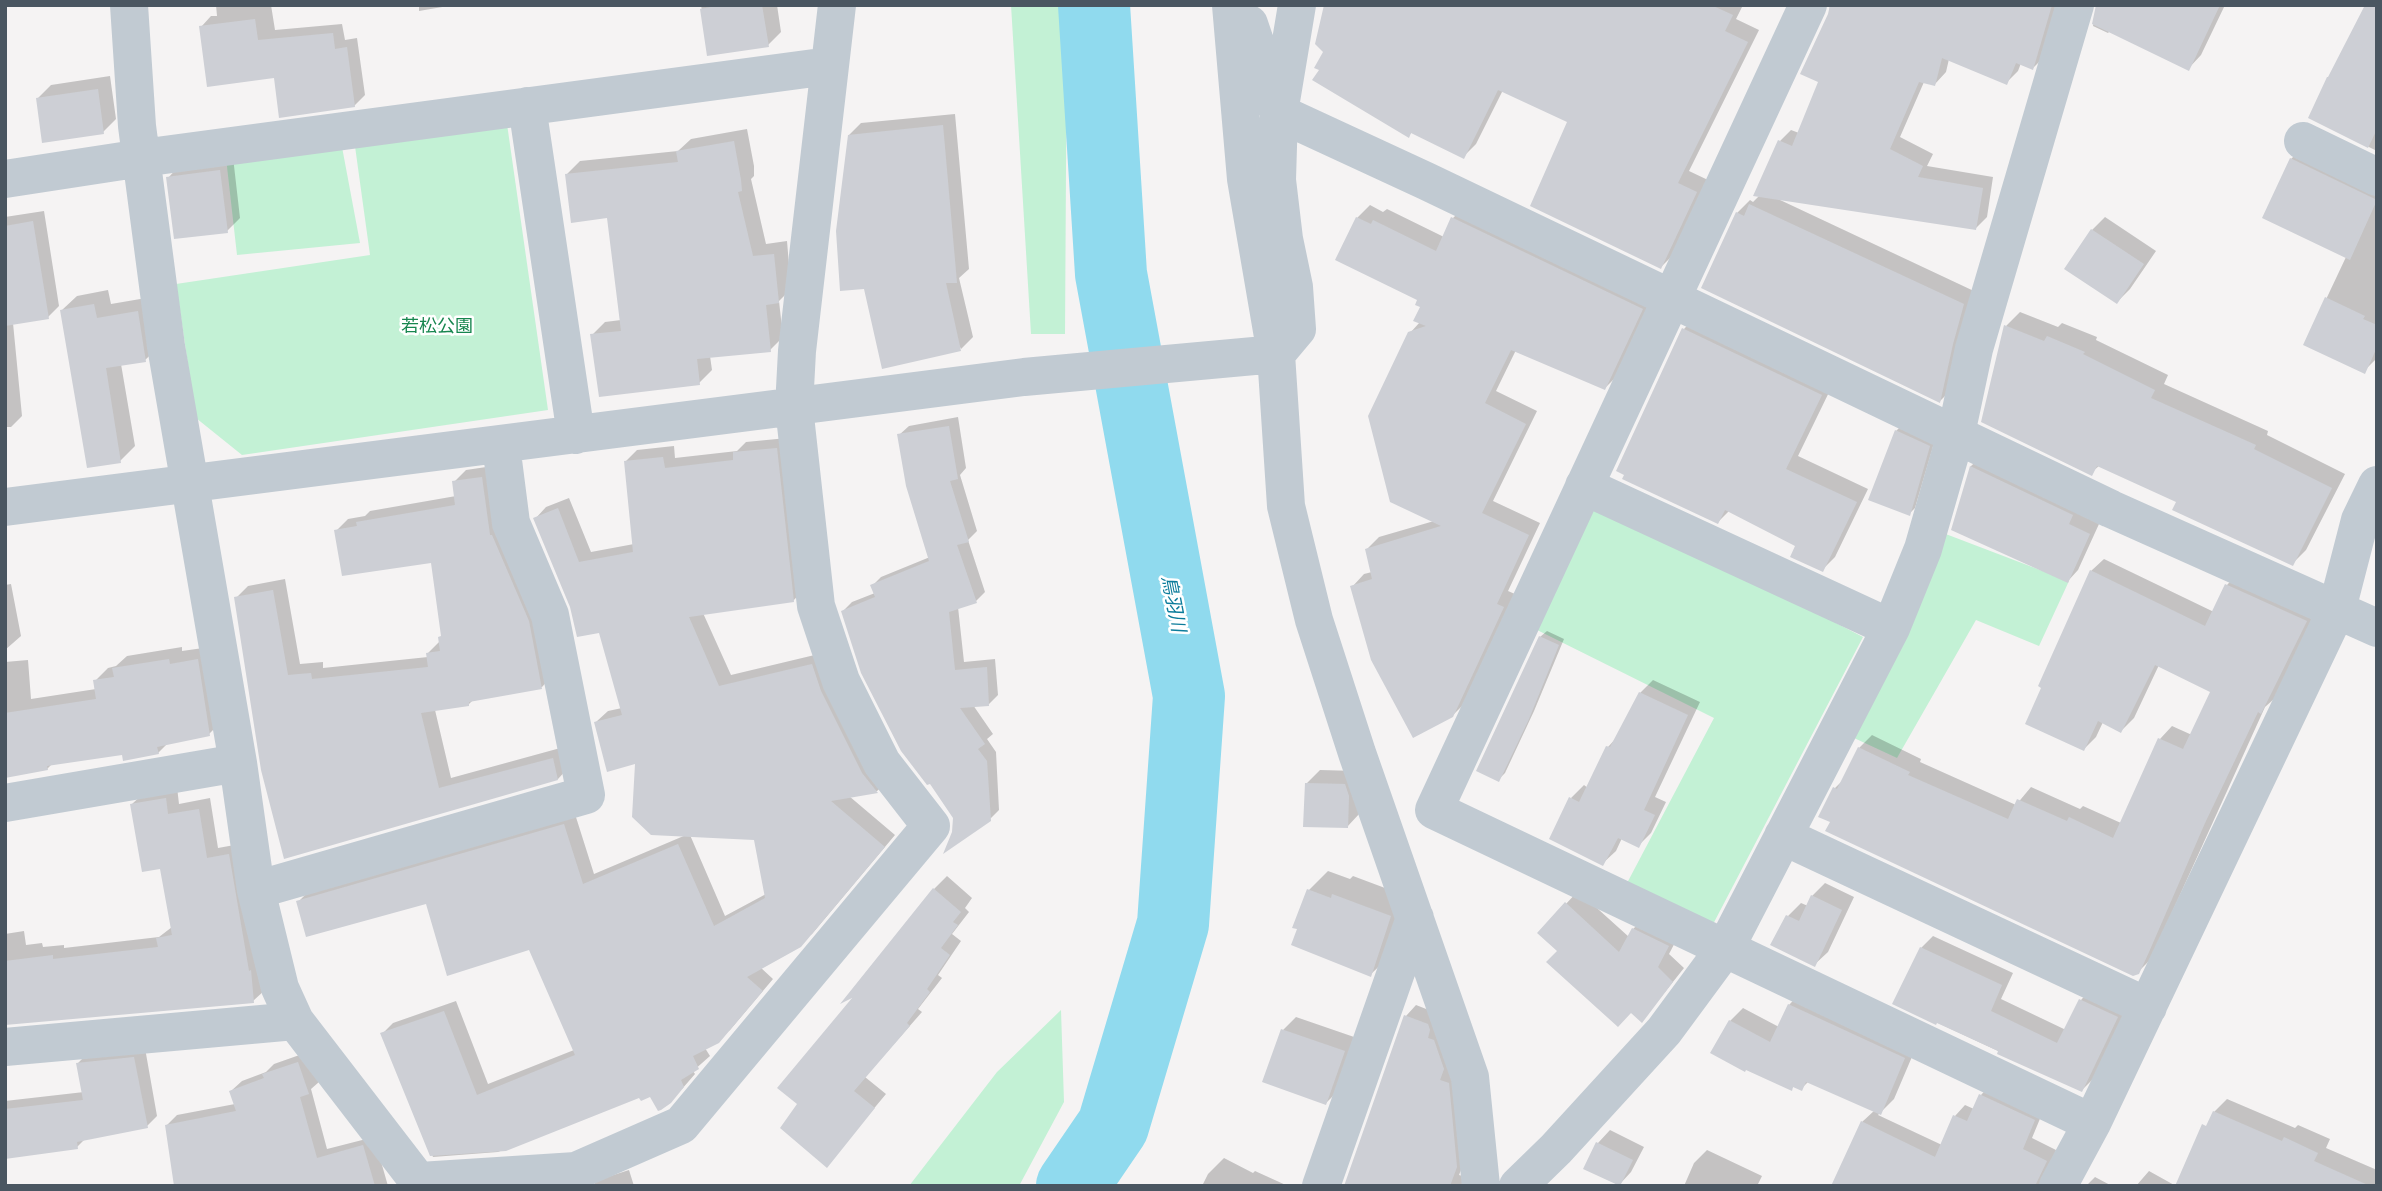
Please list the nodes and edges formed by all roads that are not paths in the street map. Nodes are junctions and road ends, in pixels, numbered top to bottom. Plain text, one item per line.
1 (129, 5) edge
2 (837, 5) edge
3 (1231, 5) edge
4 (1243, 5) edge
5 (1297, 5) edge
6 (1808, 5) edge
7 (2075, 5) edge
8 (829, 66) junction
9 (527, 106) junction
10 (1279, 113) junction
11 (2303, 141) dead end
12 (142, 158) junction
13 (2377, 177) edge
14 (5, 179) edge
15 (1671, 298) junction
16 (1269, 355) junction
17 (794, 407) junction
18 (1955, 434) junction
19 (576, 435) junction
20 (501, 445) junction
21 (189, 484) junction
22 (2377, 485) edge
23 (1584, 486) junction
24 (5, 507) edge
25 (2337, 609) junction
26 (1891, 628) junction
27 (2377, 628) edge
28 (238, 763) junction
29 (5, 803) edge
30 (1783, 836) junction
31 (256, 890) junction
32 (1415, 918) junction
33 (1726, 947) junction
34 (2148, 1007) junction
35 (295, 1021) junction
36 (5, 1047) edge
37 (2092, 1123) junction
38 (421, 1183) edge
39 (1321, 1186) edge
40 (1481, 1186) edge
41 (1518, 1186) edge
42 (2058, 1186) edge

1 - 12 street
2 - 8 street
3 - 16 street
4 - 10 street
5 - 10 street
6 - 15 street
7 - 18 street
8 - 9 street
8 - 17 street
9 - 12 street
9 - 19 street
10 - 15 street
10 - 16 street
11 - 13 street
12 - 14 street
12 - 21 street
15 - 18 street
15 - 23 street
16 - 17 street
16 - 32 street
17 - 19 street
17 - 38 street
18 - 25 street
18 - 26 street
19 - 20 street
20 - 21 street
20 - 31 street
21 - 24 street
21 - 28 street
22 - 25 street
23 - 26 street
23 - 33 street
25 - 27 street
25 - 34 street
26 - 30 street
28 - 29 street
28 - 31 street
30 - 33 street
30 - 34 street
31 - 35 street
32 - 39 street
32 - 40 street
33 - 37 street
33 - 41 street
34 - 37 street
35 - 36 street
35 - 38 street
37 - 42 street

